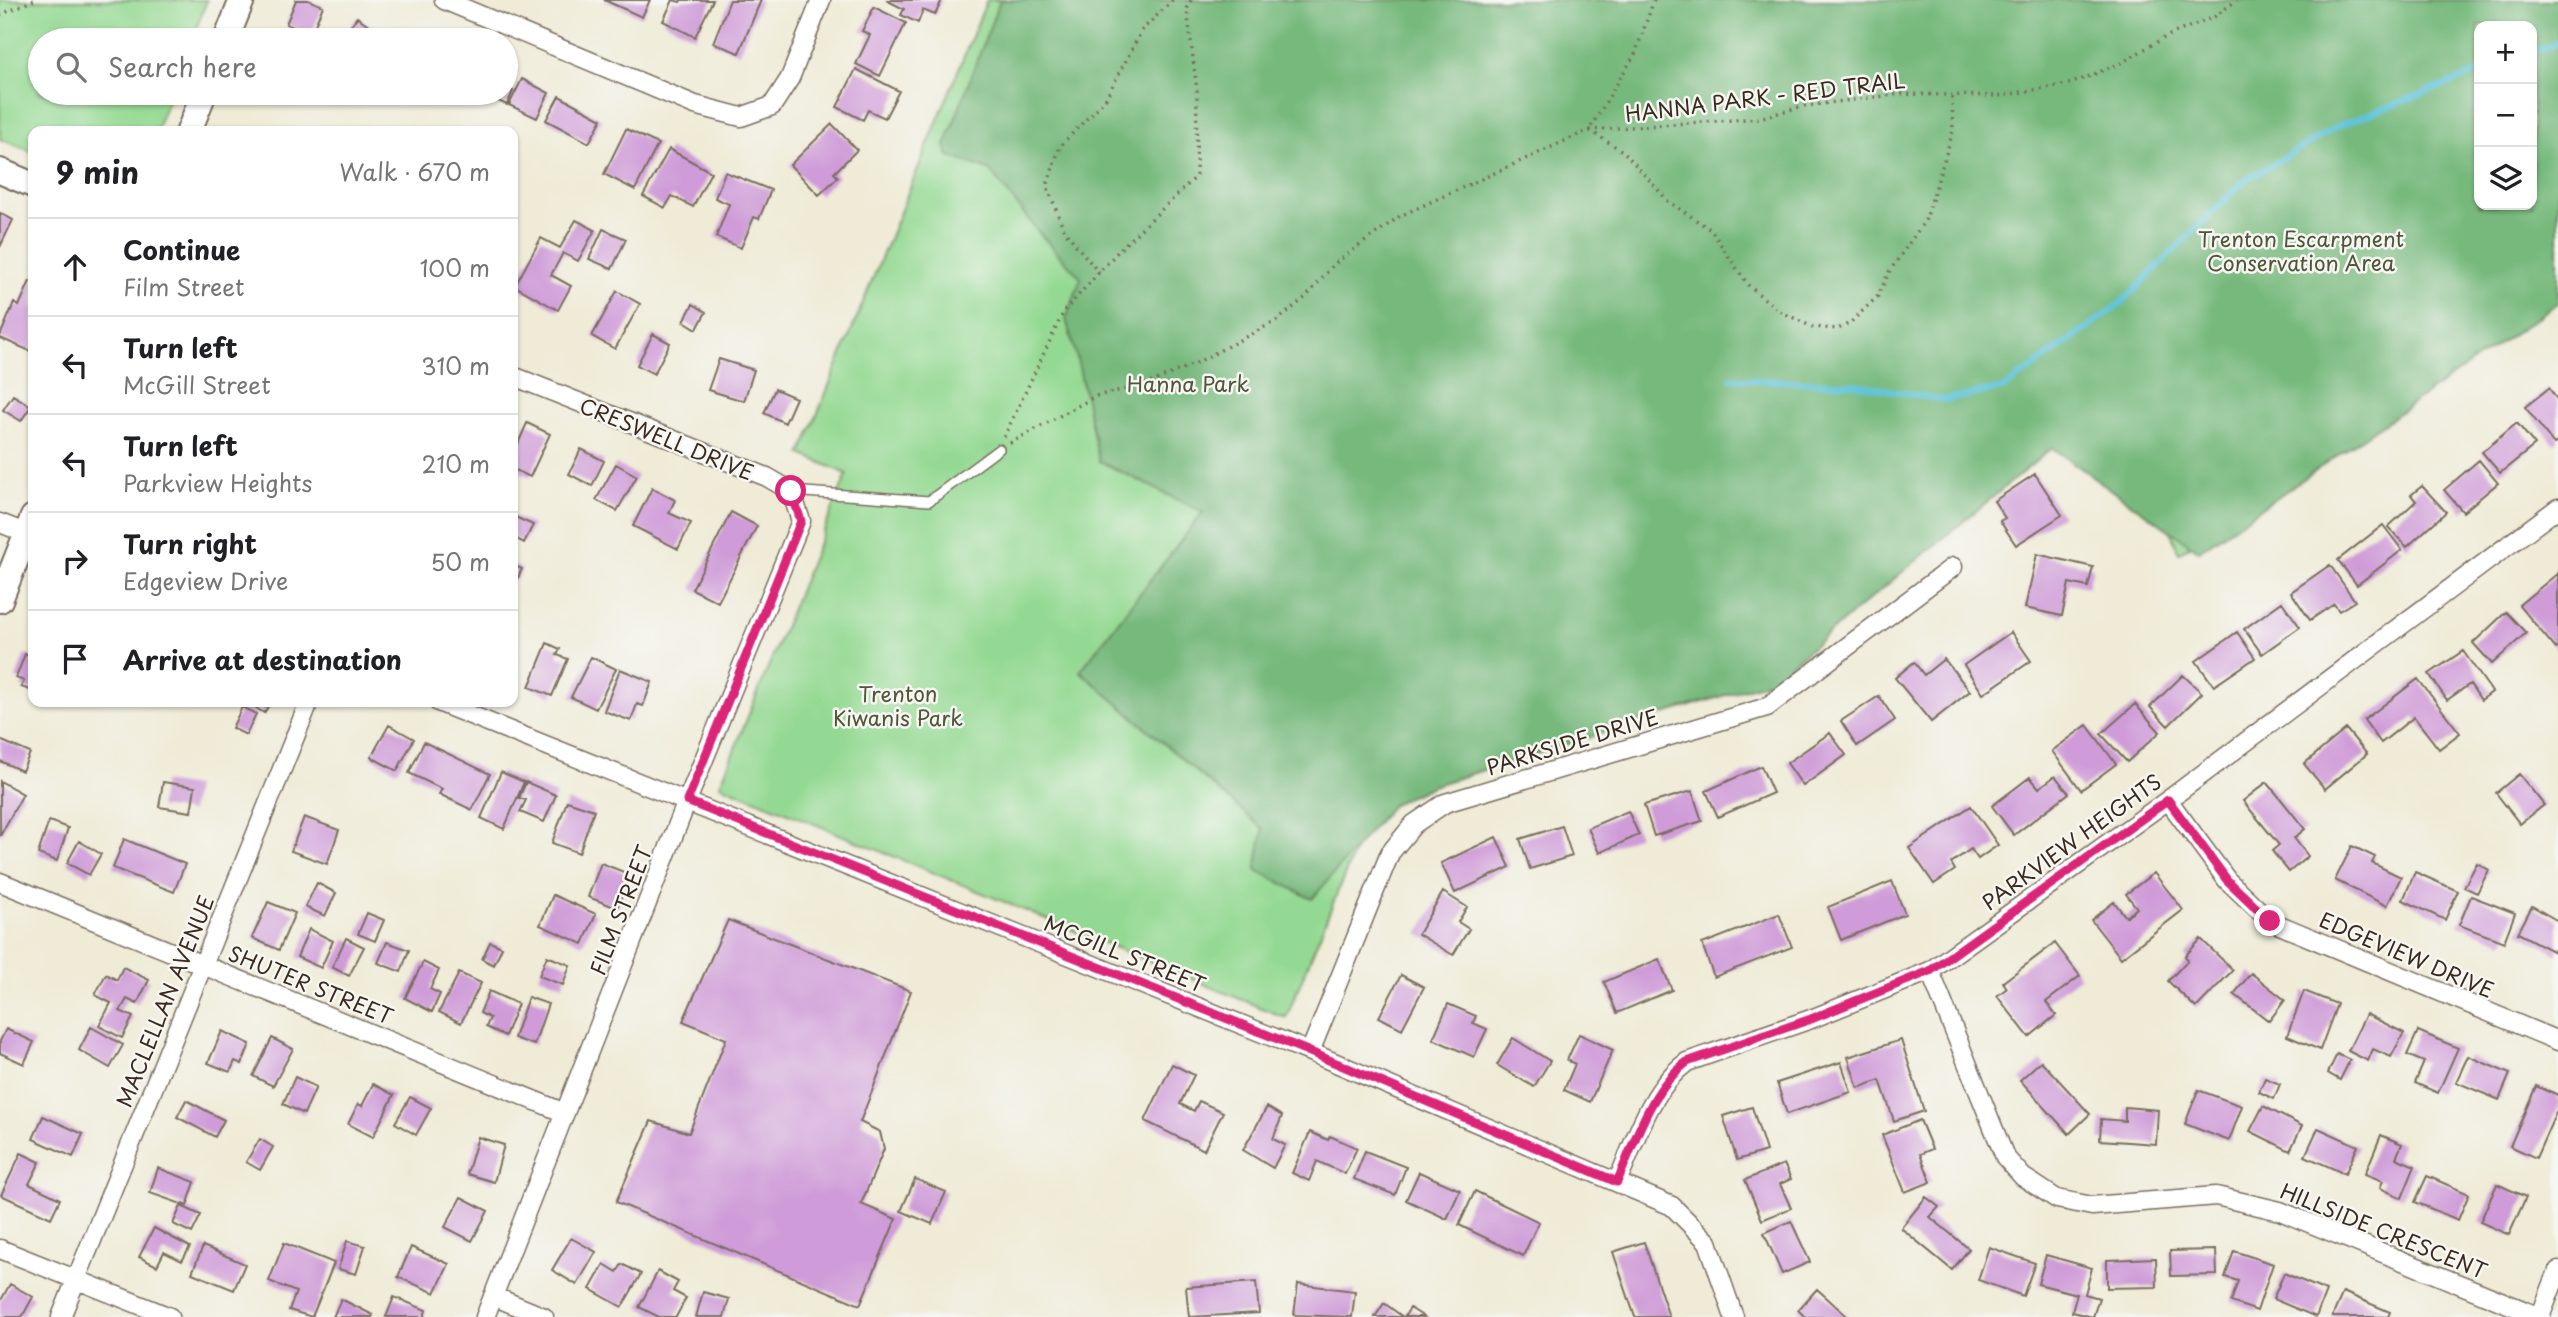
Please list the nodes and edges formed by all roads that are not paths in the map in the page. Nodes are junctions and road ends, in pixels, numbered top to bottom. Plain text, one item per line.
1 (242, 0) edge
2 (444, 0) edge
3 (821, 0) edge
4 (231, 28) edge
5 (511, 28) edge
6 (518, 31) edge
7 (199, 105) edge
8 (191, 126) edge
9 (0, 171) edge
10 (28, 183) edge
11 (518, 378) edge
12 (999, 449) road end
13 (791, 491) junction
14 (2558, 508) edge
15 (0, 523) edge
16 (28, 528) edge
17 (28, 536) edge
18 (1953, 567) dead end
19 (0, 600) edge
20 (307, 707) edge
21 (451, 707) edge
22 (2168, 800) junction
23 (687, 801) junction
24 (0, 882) edge
25 (203, 965) junction
26 (1930, 971) junction
27 (2558, 1041) edge
28 (1310, 1052) junction
29 (565, 1113) junction
30 (1617, 1182) junction
31 (0, 1249) edge
32 (2558, 1270) edge
33 (77, 1279) junction
34 (493, 1296) junction
35 (61, 1317) edge
36 (170, 1317) edge
37 (485, 1317) edge
38 (544, 1317) edge
39 (1734, 1317) edge
40 (2540, 1317) edge

1 - 4 main road
2 - 5 street
3 - 6 street
7 - 8 main road
9 - 10 main road
11 - 13 street, CRESWELL DRIVE
12 - 13 lane
13 - 23 street, FILM STREET
14 - 22 street, PARKVIEW HEIGHTS
15 - 16 street
17 - 19 main road
18 - 28 street, PARKSIDE DRIVE
20 - 25 street, MACLELLAN AVENUE
21 - 23 street, MCGILL STREET
22 - 26 street, PARKVIEW HEIGHTS
22 - 27 street, EDGEVIEW DRIVE
23 - 28 street, MCGILL STREET
23 - 29 street, FILM STREET
24 - 25 street, SHUTER STREET
25 - 29 street, SHUTER STREET
25 - 33 street, MACLELLAN AVENUE
26 - 30 street, PARKVIEW HEIGHTS
26 - 40 street, HILLSIDE CRESCENT
28 - 30 street, MCGILL STREET
29 - 34 street, FILM STREET
30 - 39 street, MCGILL STREET
31 - 33 street
32 - 40 street
33 - 35 street, MACLELLAN AVENUE
33 - 36 street
34 - 37 street, FILM STREET
34 - 38 street

